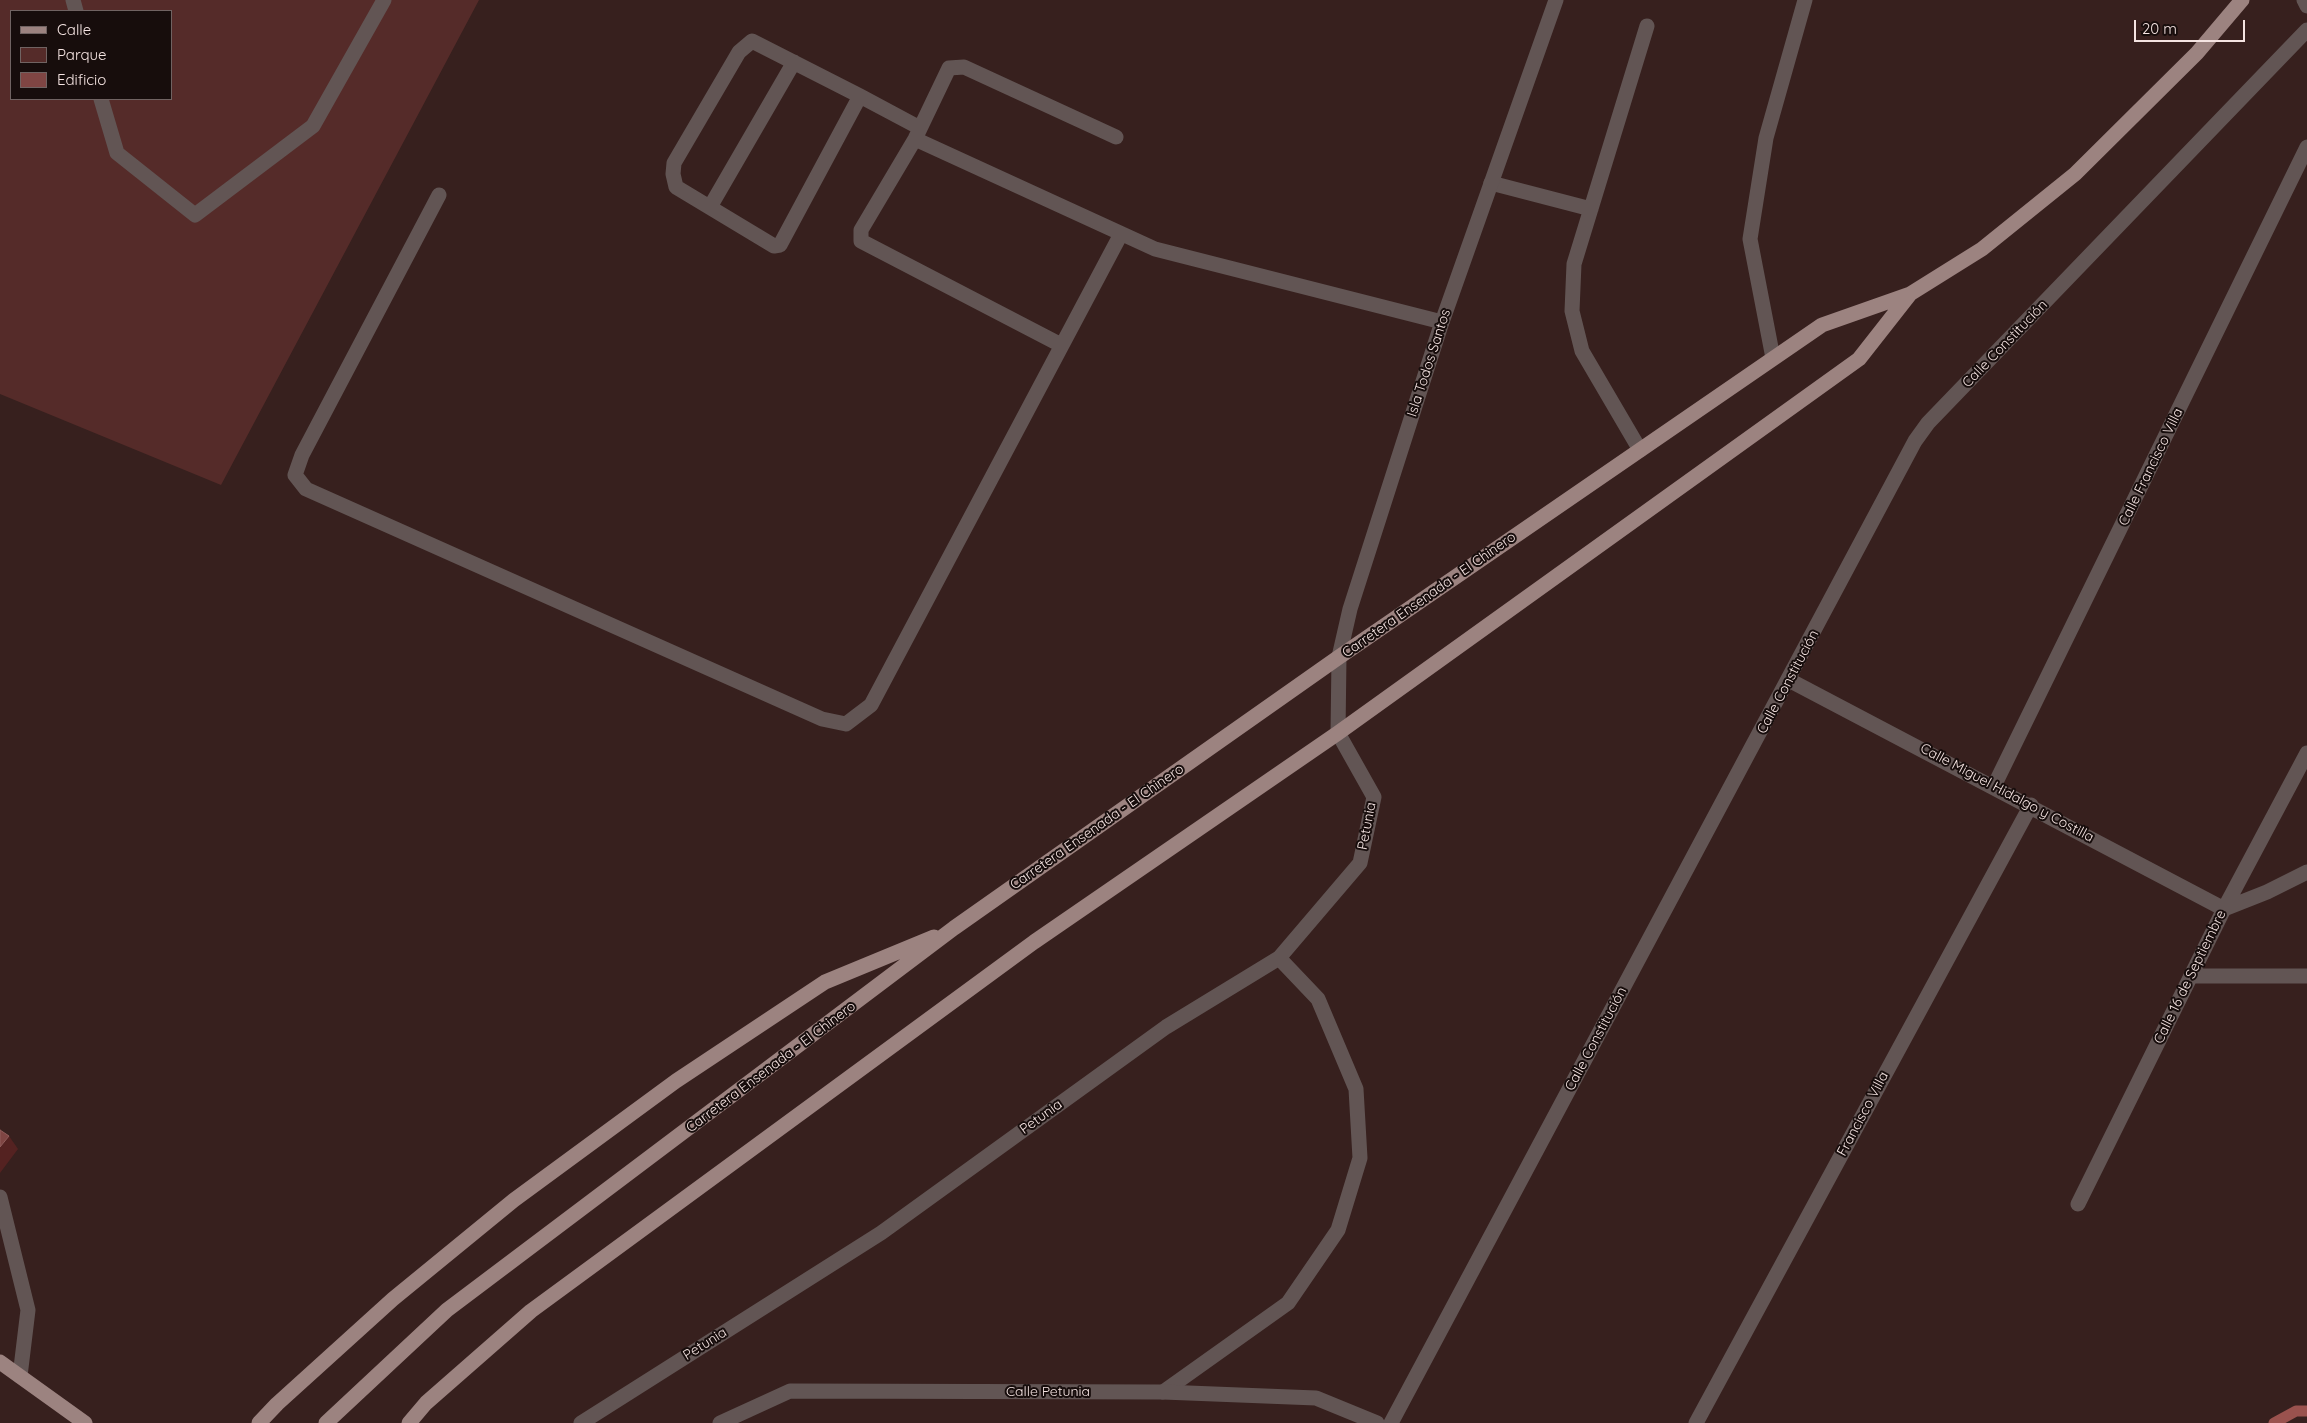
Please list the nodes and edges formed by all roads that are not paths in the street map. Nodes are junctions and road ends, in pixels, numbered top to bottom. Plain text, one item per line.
1 (384, 0) edge
2 (1556, 0) edge
3 (1805, 0) edge
4 (2242, 0) edge
5 (2304, 0) edge
6 (2307, 6) edge
7 (1647, 26) dead end
8 (2307, 30) edge
9 (794, 62) junction
10 (860, 96) junction
11 (101, 100) edge
12 (917, 134) junction
13 (1116, 137) dead end
14 (2307, 147) edge
15 (1491, 183) junction
16 (439, 195) dead end
17 (710, 207) junction
18 (1591, 209) junction
19 (1121, 234) junction
20 (1910, 294) junction
21 (1442, 322) junction
22 (1062, 346) junction
23 (1773, 358) junction
24 (1640, 450) junction
25 (1339, 657) junction
26 (1789, 680) junction
27 (1338, 733) junction
28 (2307, 753) edge
29 (1994, 786) junction
30 (2031, 805) junction
31 (2307, 872) edge
32 (2224, 909) junction
33 (954, 928) junction
34 (1279, 958) junction
35 (2191, 976) junction
36 (2307, 976) edge
37 (0, 1197) edge
38 (2078, 1204) dead end
39 (0, 1362) edge
40 (20, 1376) junction
41 (1164, 1392) junction
42 (84, 1423) edge
43 (260, 1423) edge
44 (326, 1423) edge
45 (409, 1423) edge
46 (581, 1423) edge
47 (720, 1423) edge
48 (1377, 1423) edge
49 (1391, 1423) edge
50 (1696, 1423) edge

1 - 11 street
2 - 15 street, Isla Todos Santos
3 - 23 street
4 - 20 main road, Carretera Ensenada - El Chinero
5 - 6 street
7 - 18 street
8 - 26 street, Calle Constitución
9 - 10 street
9 - 17 street
9 - 17 street
10 - 12 street
10 - 17 street
12 - 13 street
12 - 19 street
12 - 22 street
14 - 29 street, Calle Francisco Villa
15 - 18 street
15 - 21 street, Isla Todos Santos
16 - 22 street
18 - 24 street
19 - 21 street
19 - 22 street
20 - 23 main road, Carretera Ensenada - El Chinero
20 - 27 main road, Carretera Ensenada - El Chinero
21 - 25 street, Isla Todos Santos
23 - 24 main road, Carretera Ensenada - El Chinero
24 - 25 main road, Carretera Ensenada - El Chinero
25 - 27 street, Isla Todos Santos
25 - 33 main road, Carretera Ensenada - El Chinero
26 - 29 street, Calle Miguel Hidalgo y Costilla
26 - 49 street, Calle Constitución
27 - 34 street, Petunia
27 - 45 main road, Carretera Ensenada - El Chinero
28 - 32 street, Calle 16 de Septiembre
29 - 30 street, Calle Miguel Hidalgo y Costilla
30 - 32 street, Calle Miguel Hidalgo y Costilla
30 - 50 street, Francisco Villa
31 - 32 street
32 - 35 street, Calle 16 de Septiembre
33 - 43 main road
33 - 44 main road, Carretera Ensenada - El Chinero
34 - 41 street
34 - 46 street, Petunia
35 - 36 street
35 - 38 street, Calle 16 de Septiembre
37 - 40 street
39 - 40 main road
40 - 42 main road
41 - 47 street, Calle Petunia
41 - 48 street, Calle Petunia

